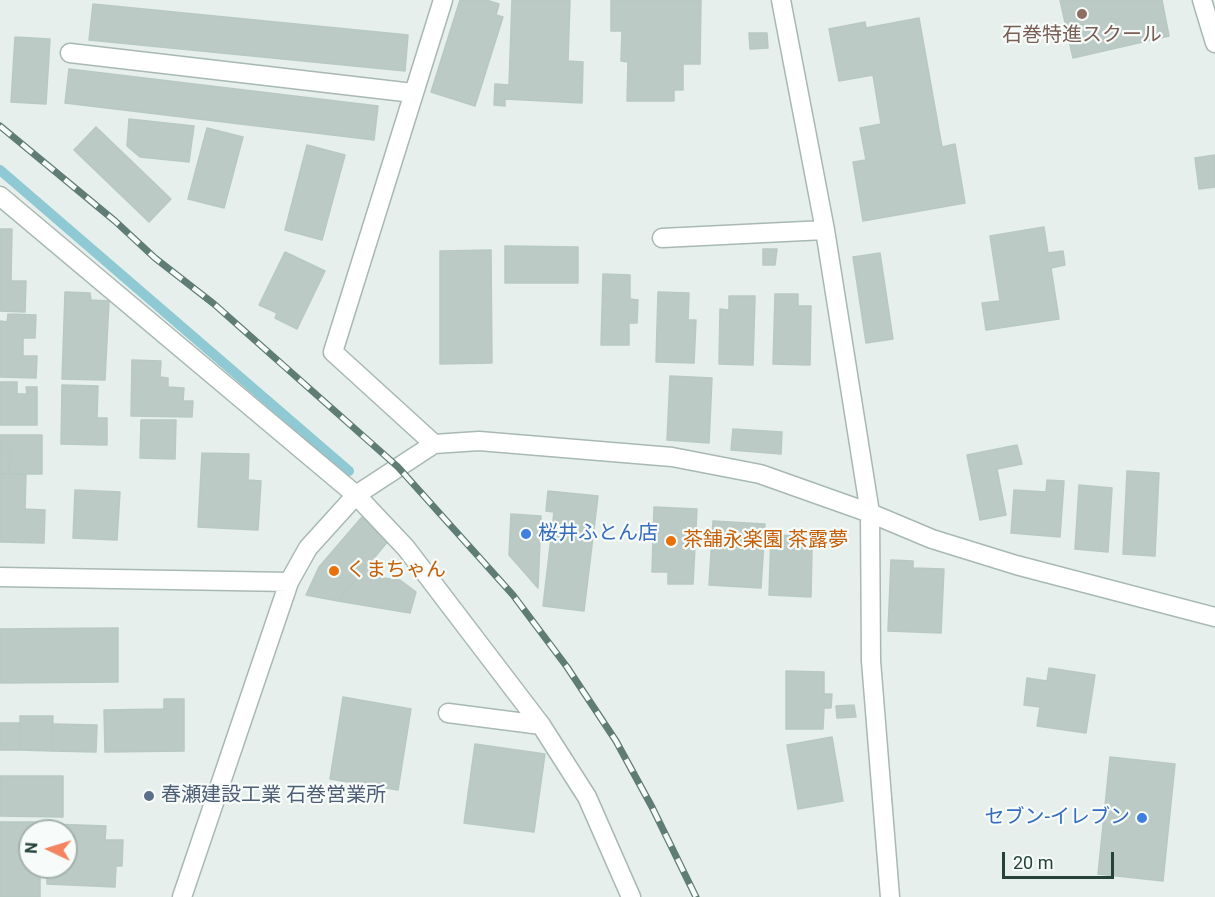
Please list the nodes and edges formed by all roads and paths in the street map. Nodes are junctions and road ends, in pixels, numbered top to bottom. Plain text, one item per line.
1 (443, 0) edge
2 (781, 0) edge
3 (1202, 0) edge
4 (1215, 44) edge
5 (70, 53) dead end
6 (413, 93) junction
7 (0, 196) edge
8 (825, 230) junction
9 (662, 238) dead end
10 (434, 444) junction
11 (356, 495) junction
12 (870, 513) junction
13 (0, 577) edge
14 (289, 582) junction
15 (1215, 617) edge
16 (448, 712) dead end
17 (541, 725) junction
18 (182, 897) edge
19 (631, 897) edge
20 (890, 897) edge

1 - 6 street
2 - 8 street
3 - 4 street
5 - 6 street
6 - 10 street
7 - 11 street
8 - 9 street
8 - 12 street
10 - 11 street
10 - 12 street
11 - 14 street
11 - 17 street
12 - 15 street
12 - 20 street
13 - 14 street
14 - 18 street
16 - 17 street
17 - 19 street

